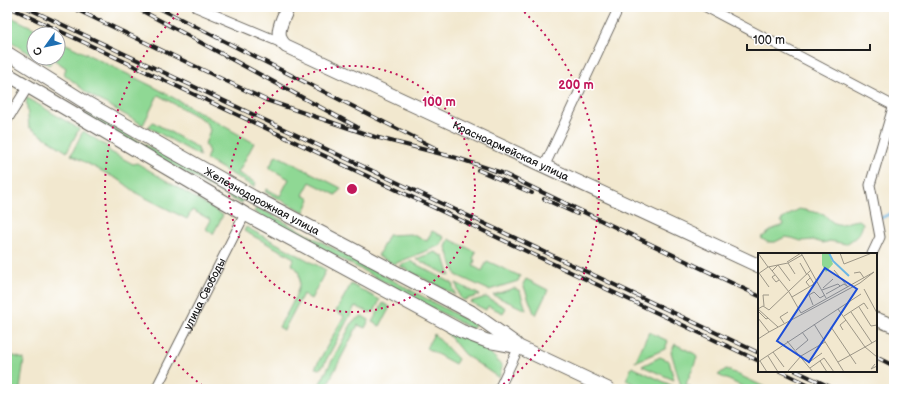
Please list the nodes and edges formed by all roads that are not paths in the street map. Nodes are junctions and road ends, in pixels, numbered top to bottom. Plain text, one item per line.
1 (196, 7) edge
2 (288, 7) edge
3 (619, 7) edge
4 (706, 7) edge
5 (280, 26) junction
6 (258, 33) junction
7 (282, 43) junction
8 (7, 53) edge
9 (7, 74) edge
10 (29, 85) junction
11 (894, 106) edge
12 (7, 120) edge
13 (544, 167) junction
14 (253, 197) junction
15 (245, 214) junction
16 (872, 253) edge
17 (758, 266) edge
18 (877, 319) edge
19 (894, 326) edge
20 (519, 347) junction
21 (156, 389) edge
22 (499, 389) edge
23 (608, 389) edge

1 - 6 street, Красноармейская улица
2 - 5 main road
3 - 13 street
4 - 11 street
5 - 6 street
5 - 7 main road
6 - 7 street, Красноармейская улица
7 - 13 main road, Красноармейская улица
8 - 14 main road, Железнодорожная улица
9 - 10 main road, Железнодорожная улица
10 - 12 street
10 - 15 main road, Железнодорожная улица
11 - 16 street
13 - 17 main road, Красноармейская улица
14 - 15 main road, улица Свободы
14 - 20 main road, Железнодорожная улица
15 - 20 main road, Железнодорожная улица
15 - 21 street, улица Свободы
18 - 19 main road
20 - 22 street
20 - 23 main road, Железнодорожная улица

